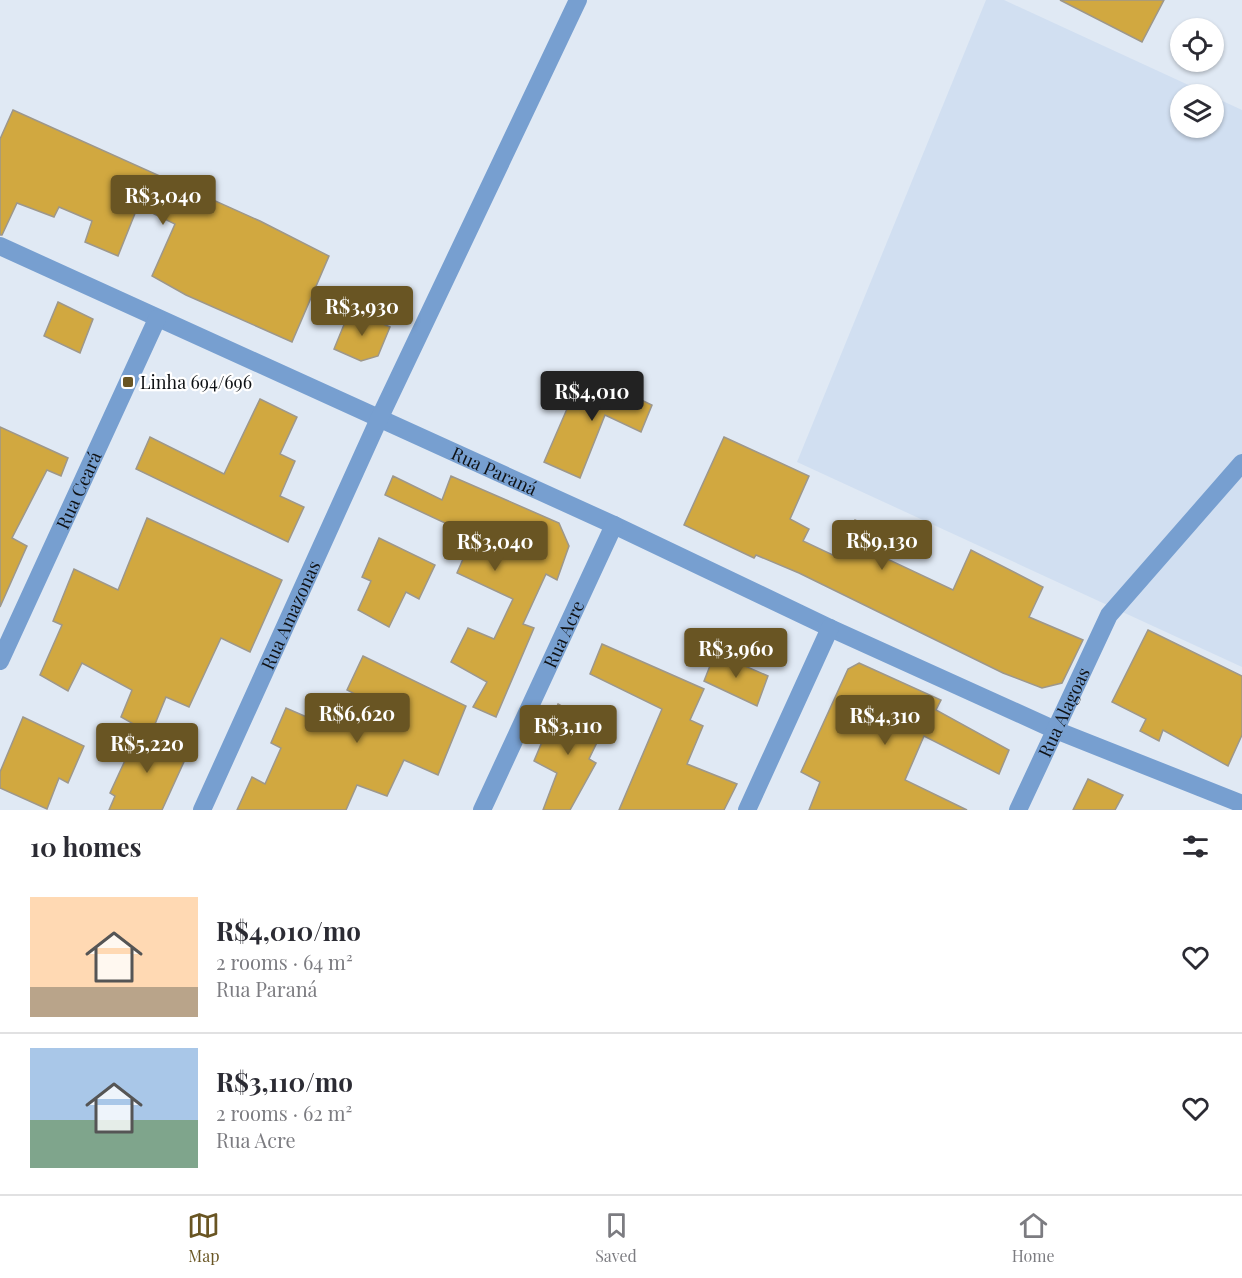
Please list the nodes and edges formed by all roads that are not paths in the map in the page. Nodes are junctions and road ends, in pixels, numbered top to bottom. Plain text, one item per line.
1 (578, 0) edge
2 (0, 246) edge
3 (157, 320) junction
4 (379, 420) junction
5 (1242, 463) edge
6 (614, 525) junction
7 (830, 628) junction
8 (0, 661) edge
9 (1053, 729) junction
10 (1242, 804) edge
11 (202, 810) edge
12 (482, 810) edge
13 (747, 810) edge
14 (1018, 810) edge

1 - 4 street, Rua Amazonas
2 - 3 street, Rua Paraná
3 - 4 street, Rua Paraná
3 - 8 street, Rua Ceará
4 - 6 street, Rua Paraná
4 - 11 street, Rua Amazonas
5 - 9 street, Rua Alagoas
6 - 7 street, Rua Paraná
6 - 12 street, Rua Acre
7 - 9 street, Rua Paraná
7 - 13 street
9 - 10 street, Rua Paraná
9 - 14 street, Rua Alagoas

